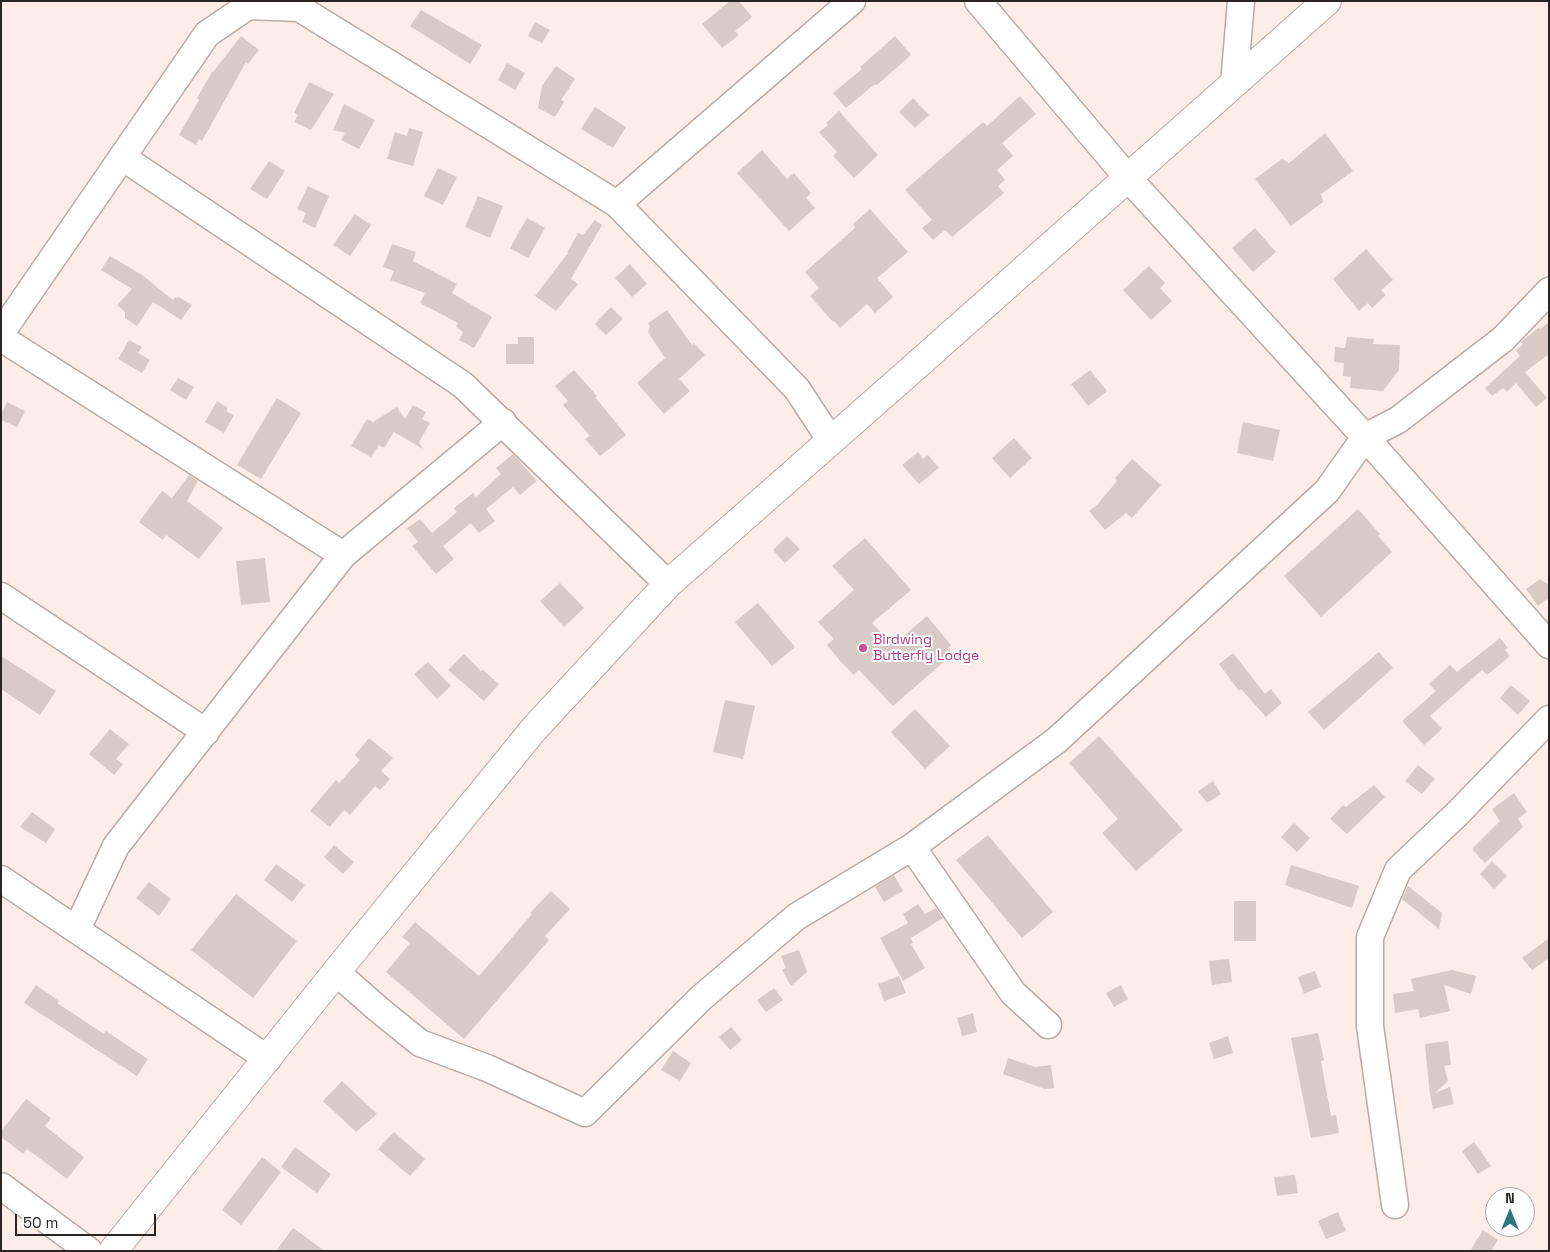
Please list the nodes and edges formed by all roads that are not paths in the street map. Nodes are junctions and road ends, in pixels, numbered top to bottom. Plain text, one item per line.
1 (852, 1) edge
2 (978, 1) edge
3 (1241, 1) edge
4 (1327, 1) edge
5 (1234, 84) junction
6 (122, 157) junction
7 (1128, 178) junction
8 (617, 204) junction
9 (1549, 291) edge
10 (1, 333) edge
11 (1, 338) edge
12 (503, 422) junction
13 (1365, 437) junction
14 (831, 441) junction
15 (343, 555) junction
16 (668, 584) junction
17 (1, 596) edge
18 (1549, 645) edge
19 (1549, 719) edge
20 (206, 732) junction
21 (912, 847) junction
22 (1, 879) edge
23 (77, 929) junction
24 (336, 972) junction
25 (1048, 1025) dead end
26 (268, 1059) junction
27 (1, 1186) edge
28 (1395, 1205) dead end
29 (89, 1251) edge
30 (114, 1251) edge

1 - 8 street
2 - 7 street
3 - 5 street
4 - 5 main road
5 - 7 main road
6 - 8 street
6 - 10 street
6 - 12 street
7 - 13 street
7 - 14 main road
8 - 14 street
9 - 13 street
11 - 15 street
12 - 15 street
12 - 16 street
13 - 18 street
13 - 21 street
14 - 16 main road
15 - 20 street
16 - 24 main road
17 - 20 street
19 - 28 street
20 - 23 street
21 - 24 street
21 - 25 street
22 - 23 street
23 - 26 street
24 - 26 main road
26 - 30 main road
27 - 29 street

